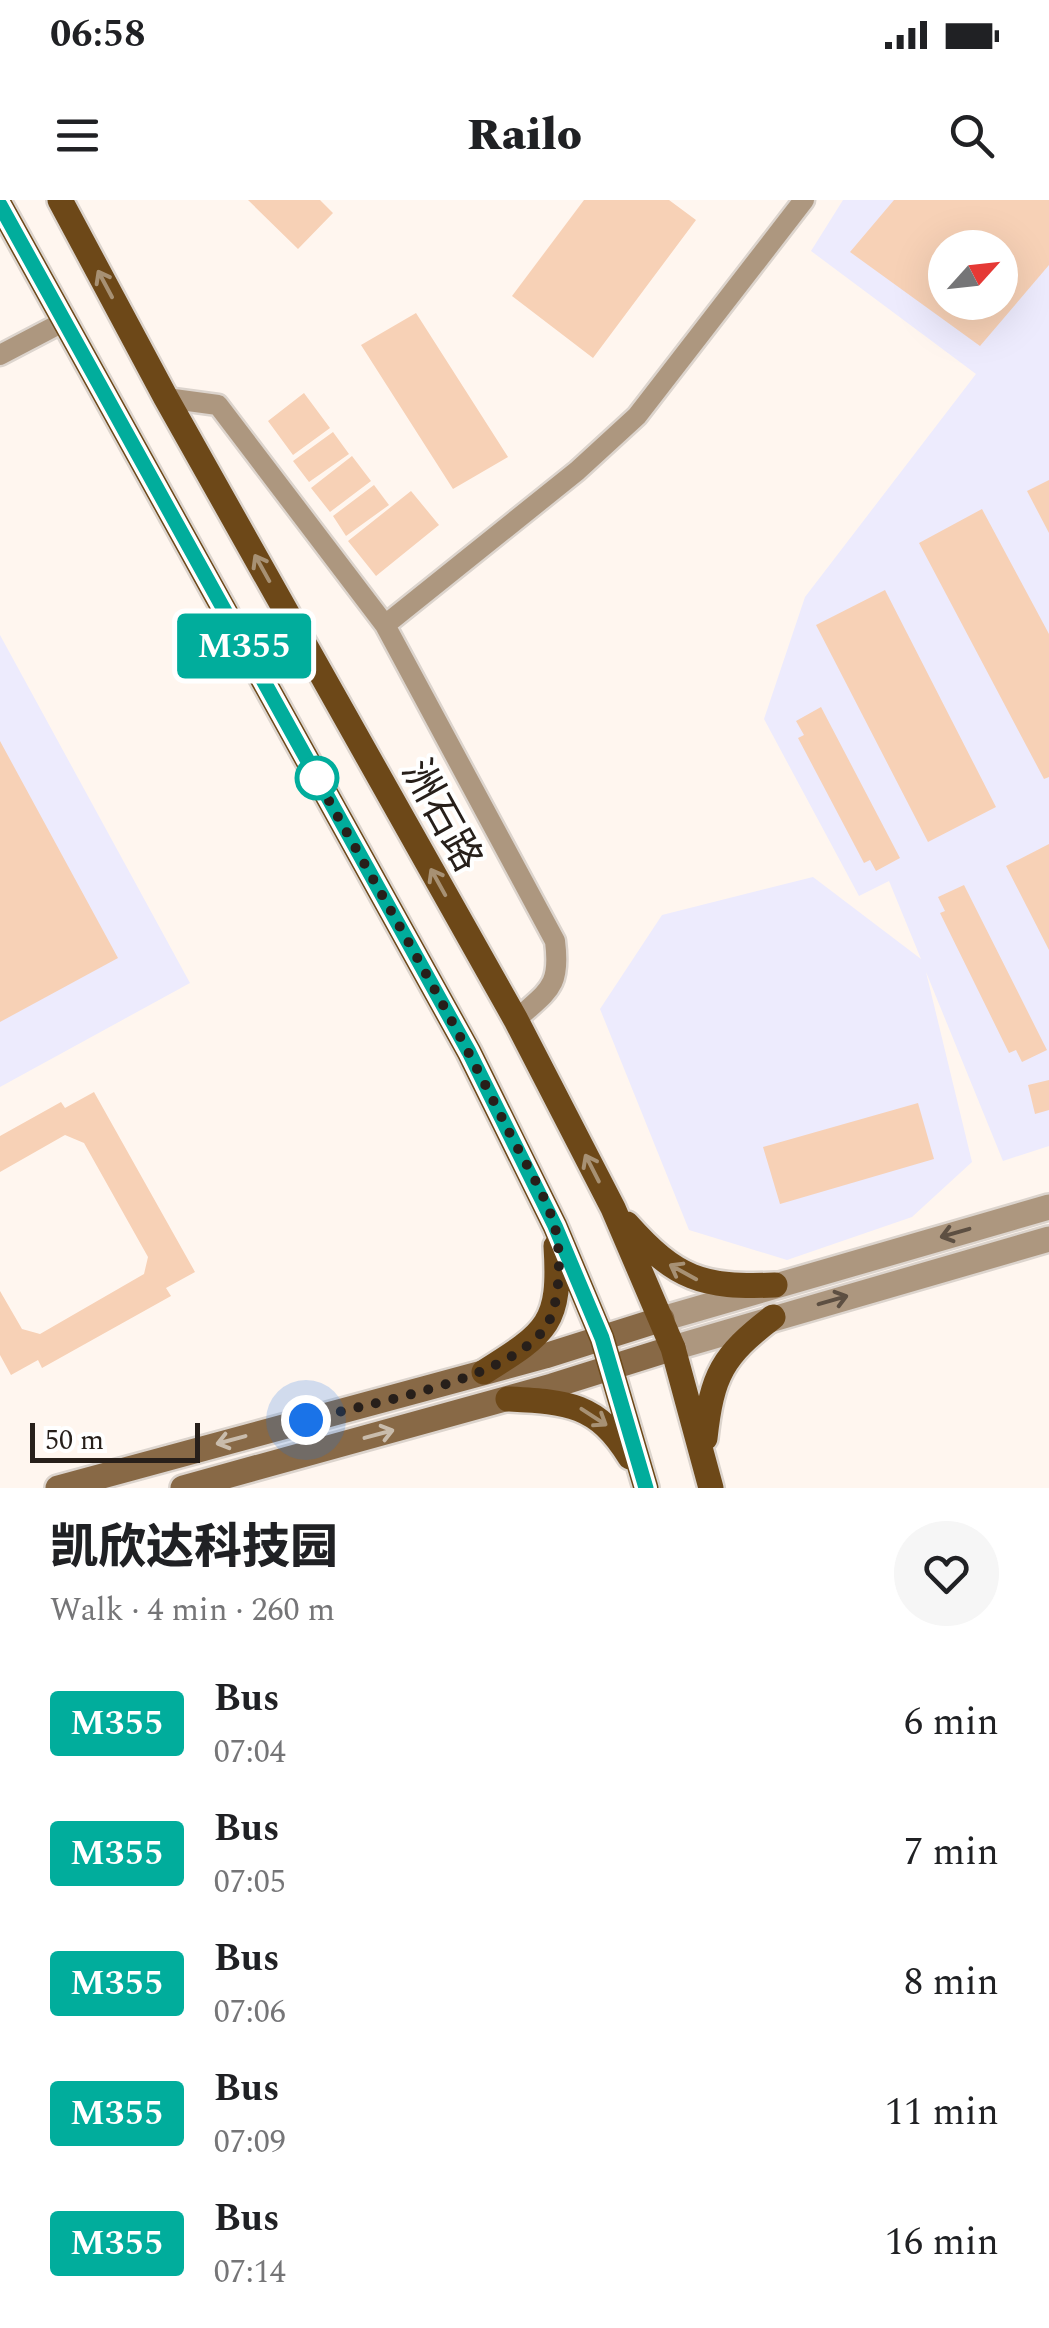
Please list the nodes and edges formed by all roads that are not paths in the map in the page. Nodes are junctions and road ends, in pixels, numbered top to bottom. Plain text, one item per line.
1 (60, 200) edge
2 (804, 200) edge
3 (0, 205) edge
4 (64, 322) junction
5 (0, 355) edge
6 (166, 398) junction
7 (385, 625) junction
8 (516, 1020) junction
9 (1049, 1207) edge
10 (613, 1208) junction
11 (555, 1226) junction
12 (1049, 1239) edge
13 (775, 1284) junction
14 (773, 1317) junction
15 (662, 1319) junction
16 (602, 1338) junction
17 (672, 1348) junction
18 (612, 1368) junction
19 (484, 1372) junction
20 (508, 1399) junction
21 (703, 1453) junction
22 (58, 1488) edge
23 (184, 1488) edge
24 (645, 1488) edge
25 (711, 1488) edge

6 -> 1 main road, 洲石路
2 - 7 street
3 - 4 main road
4 - 5 street
4 - 11 main road
6 - 7 street
8 -> 6 main road, 洲石路
7 - 8 street
10 -> 8 main road, 洲石路
9 -> 13 street
13 -> 10 main road
10 - 15 main road, 洲石路
11 - 16 main road
11 - 19 main road
14 -> 12 street
13 - 15 street
14 - 17 street
14 - 21 main road
15 - 16 main road
15 - 17 main road, 洲石路
16 - 18 main road
16 - 19 main road
17 - 18 main road
17 - 21 main road, 洲石路
18 - 20 main road
18 - 24 main road
19 -> 22 main road
23 -> 20 main road
20 -> 24 main road
21 - 25 main road, 洲石路

